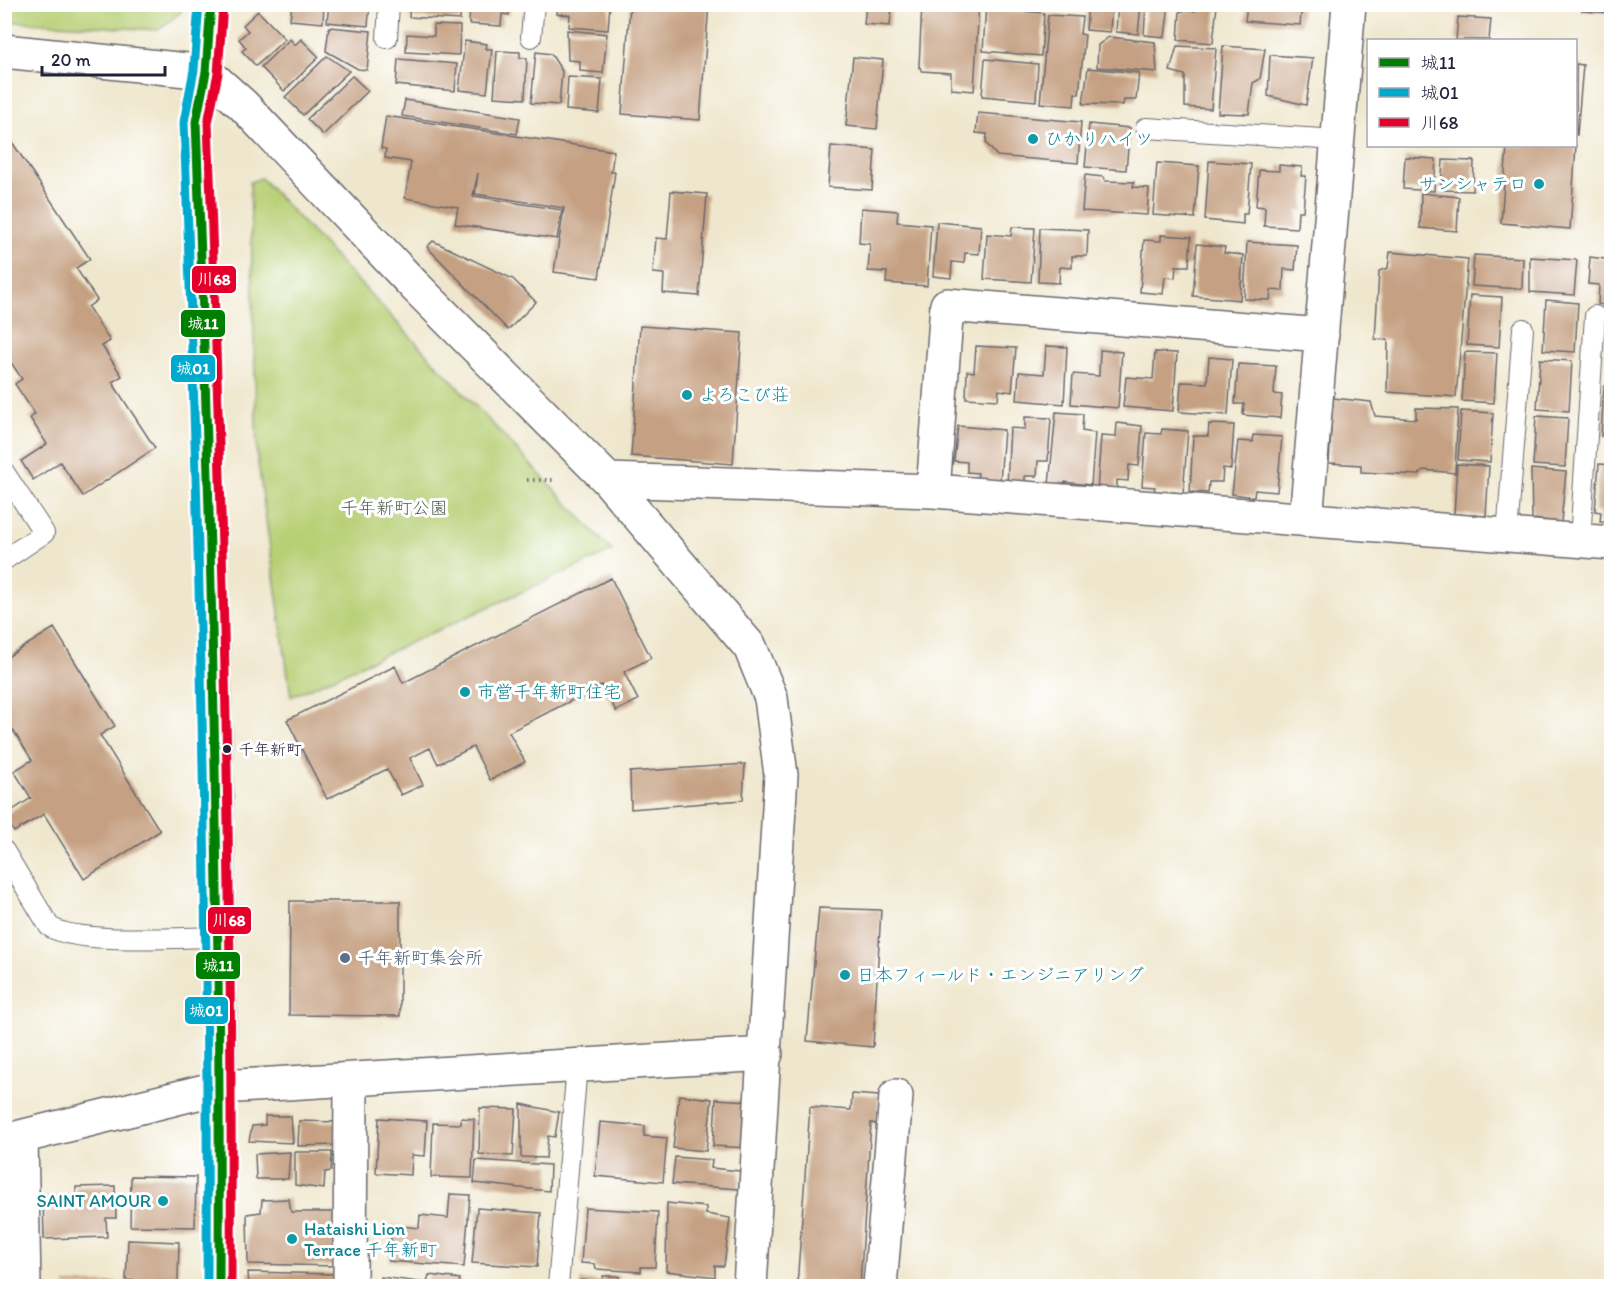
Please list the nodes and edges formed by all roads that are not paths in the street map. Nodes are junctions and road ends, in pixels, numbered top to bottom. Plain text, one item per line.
1 (211, 4) edge
2 (389, 4) edge
3 (534, 4) edge
4 (1349, 4) edge
5 (387, 38) dead end
6 (531, 38) dead end
7 (4, 51) edge
8 (206, 72) junction
9 (1146, 128) dead end
10 (1338, 140) junction
11 (1594, 316) dead end
12 (1523, 329) dead end
13 (1322, 335) junction
14 (1602, 358) edge
15 (4, 472) edge
16 (609, 480) junction
17 (933, 491) junction
18 (1306, 520) junction
19 (1507, 535) junction
20 (1596, 542) edge
21 (4, 560) edge
22 (4, 851) edge
23 (219, 937) junction
24 (766, 1054) junction
25 (577, 1066) junction
26 (351, 1080) junction
27 (221, 1087) junction
28 (896, 1096) dead end
29 (13, 1139) edge
30 (24, 1287) edge
31 (219, 1287) edge
32 (350, 1287) edge
33 (558, 1287) edge
34 (750, 1287) edge
35 (880, 1287) edge

1 - 8 street
2 - 5 lane
3 - 6 lane
4 - 10 street
7 - 8 street
8 - 16 street
8 - 23 street
9 - 10 lane
10 - 13 street
11 - 14 lane
12 - 19 lane
13 - 17 street
13 - 18 street
14 - 20 lane
15 - 21 lane
16 - 17 street
16 - 24 street
17 - 18 street
18 - 19 street
19 - 20 street
22 - 23 lane
23 - 27 street
24 - 25 street
24 - 34 street
25 - 26 street
25 - 33 lane
26 - 27 street
26 - 32 street
27 - 29 street
27 - 31 street
28 - 35 street
29 - 30 street

